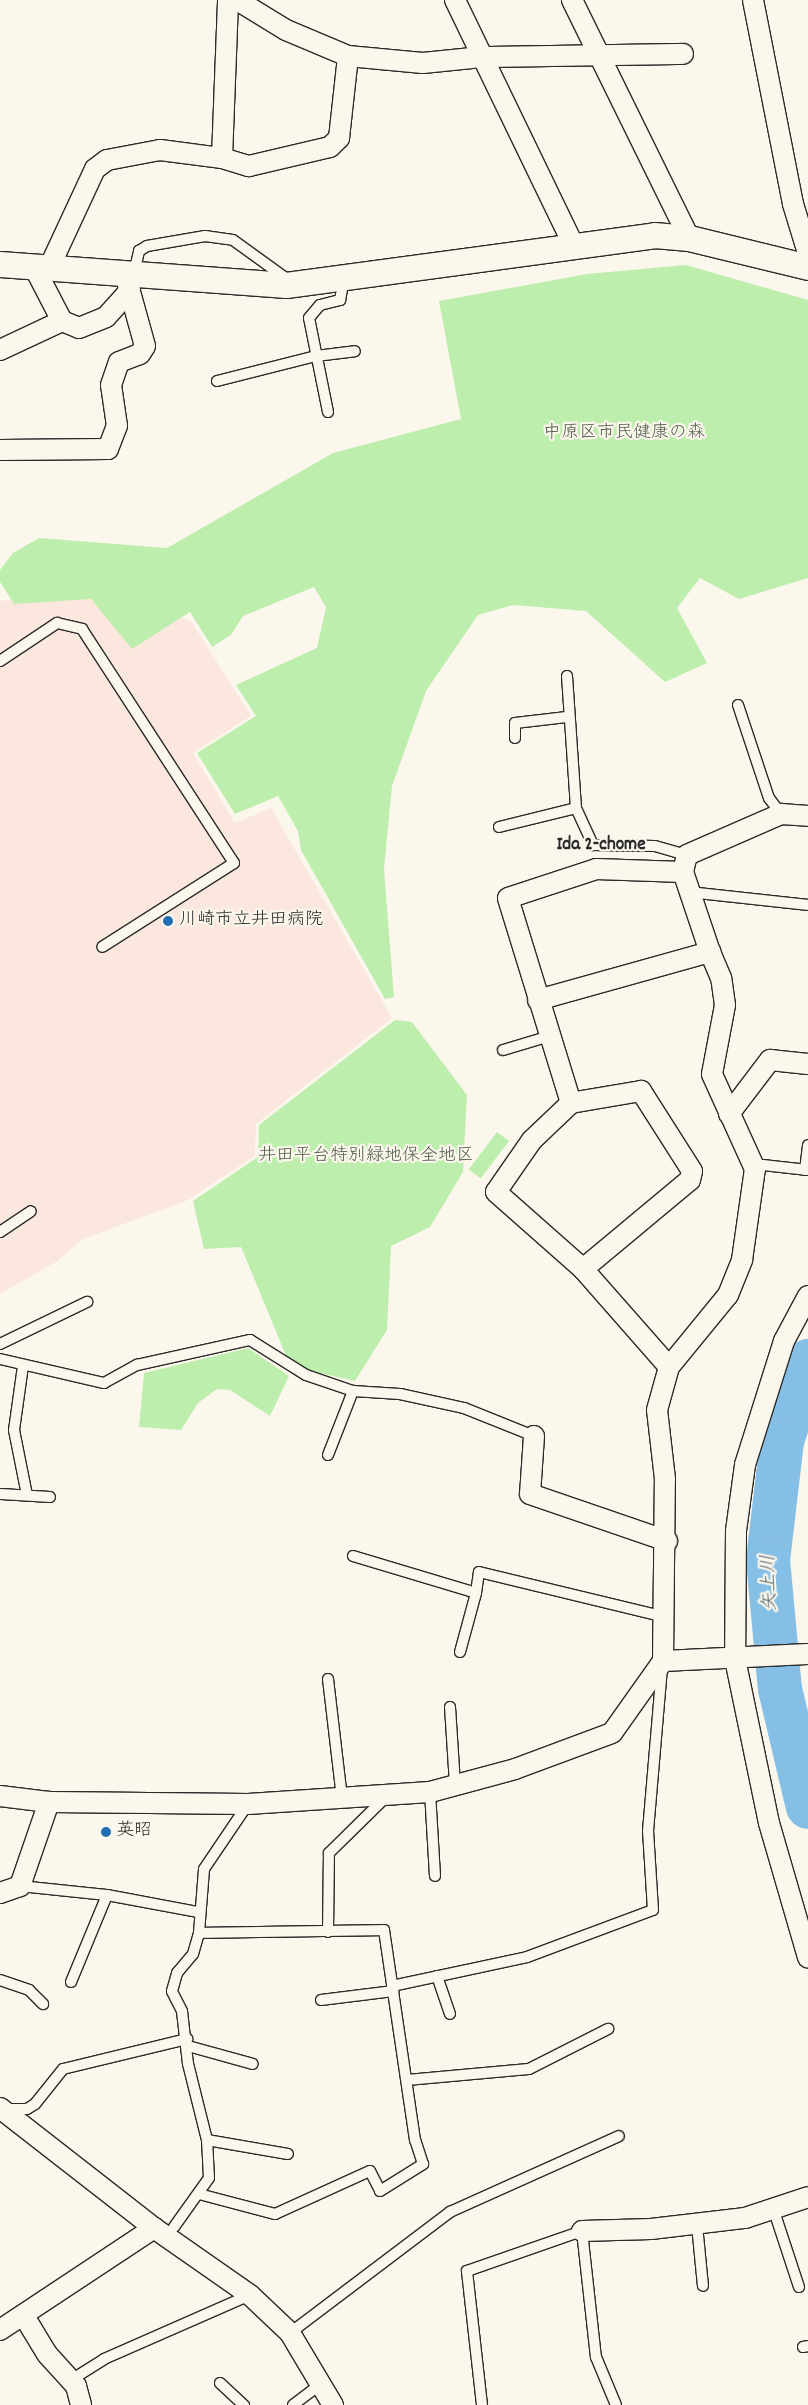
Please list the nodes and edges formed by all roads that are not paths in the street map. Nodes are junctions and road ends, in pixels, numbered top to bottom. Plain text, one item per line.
1 (228, 0) edge
2 (237, 0) edge
3 (455, 0) edge
4 (572, 0) edge
5 (753, 0) edge
6 (683, 54) dead end
7 (599, 55) junction
8 (348, 56) junction
9 (482, 57) junction
10 (222, 158) junction
11 (689, 238) junction
12 (573, 244) junction
13 (808, 253) edge
14 (0, 264) edge
15 (42, 267) junction
16 (808, 267) edge
17 (130, 279) junction
18 (344, 279) junction
19 (293, 284) junction
20 (62, 321) junction
21 (0, 350) edge
22 (355, 351) dead end
23 (316, 356) junction
24 (217, 381) dead end
25 (328, 412) dead end
26 (0, 450) edge
27 (0, 661) edge
28 (567, 676) dead end
29 (738, 705) dead end
30 (567, 717) junction
31 (514, 738) dead end
32 (576, 808) junction
33 (781, 814) junction
34 (808, 816) edge
35 (499, 827) dead end
36 (685, 863) junction
37 (690, 892) junction
38 (808, 904) edge
39 (102, 947) dead end
40 (710, 952) junction
41 (538, 1000) junction
42 (550, 1036) junction
43 (502, 1050) dead end
44 (808, 1064) edge
45 (571, 1103) junction
46 (729, 1114) junction
47 (808, 1145) edge
48 (755, 1169) junction
49 (806, 1170) edge
50 (31, 1211) dead end
51 (0, 1232) edge
52 (583, 1269) junction
53 (808, 1296) edge
54 (87, 1302) dead end
55 (0, 1344) edge
56 (0, 1359) edge
57 (23, 1366) junction
58 (669, 1367) junction
59 (352, 1391) junction
60 (534, 1436) joint
61 (328, 1455) dead end
62 (0, 1494) edge
63 (28, 1495) junction
64 (50, 1497) dead end
65 (667, 1541) junction
66 (353, 1556) dead end
67 (476, 1594) junction
68 (666, 1617) junction
69 (460, 1652) dead end
70 (808, 1654) edge
71 (735, 1659) junction
72 (663, 1661) junction
73 (328, 1679) dead end
74 (450, 1707) dead end
75 (455, 1785) junction
76 (430, 1792) junction
77 (389, 1795) junction
78 (0, 1796) edge
79 (342, 1798) junction
80 (49, 1802) junction
81 (248, 1804) junction
82 (435, 1876) dead end
83 (20, 1886) junction
84 (0, 1893) edge
85 (107, 1895) junction
86 (198, 1912) junction
87 (328, 1932) junction
88 (199, 1933) junction
89 (808, 1957) edge
90 (437, 1976) junction
91 (0, 1980) edge
92 (70, 1982) dead end
93 (392, 1989) junction
94 (321, 2000) dead end
95 (43, 2004) dead end
96 (450, 2014) dead end
97 (608, 2029) dead end
98 (187, 2043) junction
99 (253, 2064) dead end
100 (407, 2080) junction
101 (1, 2108) edge
102 (619, 2136) dead end
103 (207, 2140) junction
104 (288, 2154) dead end
105 (200, 2194) junction
106 (808, 2197) edge
107 (774, 2211) junction
108 (697, 2225) junction
109 (174, 2227) dead end
110 (154, 2228) junction
111 (582, 2231) junction
112 (704, 2286) dead end
113 (799, 2287) dead end
114 (250, 2295) junction
115 (24, 2316) junction
116 (0, 2330) edge
117 (290, 2333) junction
118 (71, 2380) junction
119 (220, 2383) dead end
120 (322, 2383) junction
121 (80, 2405) edge
122 (244, 2405) edge
123 (292, 2405) edge
124 (333, 2405) edge
125 (482, 2405) edge
126 (616, 2405) edge

1 - 10 street
2 - 8 street
3 - 9 street
4 - 7 street
5 - 13 street
6 - 7 street
7 - 9 street
7 - 11 street
8 - 9 street
8 - 10 street
9 - 12 street
10 - 15 street
11 - 12 street
11 - 16 street
12 - 18 street
14 - 15 street
15 - 17 street
15 - 20 street
17 - 19 street
17 - 19 lane
17 - 20 street
17 - 26 street
18 - 19 street
18 - 23 lane
20 - 21 street
22 - 23 lane
23 - 24 lane
23 - 25 lane
27 - 39 lane
28 - 30 lane
29 - 33 lane
30 - 31 lane
30 - 32 lane
32 - 35 lane
32 - 36 lane
33 - 34 street
33 - 36 street
36 - 37 street
36 - 41 street
37 - 38 lane
37 - 40 street
40 - 41 street
40 - 46 street
41 - 42 street
42 - 43 lane
42 - 45 street
44 - 46 street
45 - 52 street
45 - 52 street
46 - 48 street
47 - 49 lane
48 - 49 lane
48 - 58 street
50 - 51 lane
52 - 58 street
53 - 71 street
54 - 55 lane
56 - 57 lane
57 - 59 lane
57 - 63 lane
58 - 65 street
59 - 60 lane
59 - 61 lane
60 - 65 street
62 - 63 lane
63 - 64 lane
65 - 68 street
66 - 67 lane
67 - 68 lane
67 - 69 lane
68 - 72 street
70 - 71 street
71 - 72 street
71 - 89 street
72 - 75 street
72 - 90 lane
73 - 79 lane
74 - 75 lane
75 - 76 street
76 - 77 street
76 - 82 lane
77 - 79 street
77 - 87 lane
78 - 80 street
79 - 81 street
80 - 81 street
80 - 83 street
81 - 86 lane
83 - 84 street
83 - 85 lane
85 - 86 lane
85 - 92 lane
86 - 88 lane
87 - 88 lane
87 - 93 lane
88 - 98 lane
90 - 93 lane
90 - 96 lane
91 - 95 lane
93 - 94 lane
93 - 100 lane
97 - 100 lane
98 - 99 lane
98 - 101 lane
98 - 103 lane
100 - 105 lane
101 - 110 street
102 - 117 lane
103 - 104 lane
103 - 105 lane
105 - 109 lane
106 - 107 street
107 - 108 street
107 - 113 lane
108 - 111 street
108 - 112 lane
110 - 114 street
110 - 115 street
111 - 125 lane
111 - 126 lane
114 - 117 street
114 - 118 lane
115 - 116 street
115 - 118 street
117 - 120 street
118 - 121 street
119 - 122 lane
120 - 123 lane
120 - 124 street

